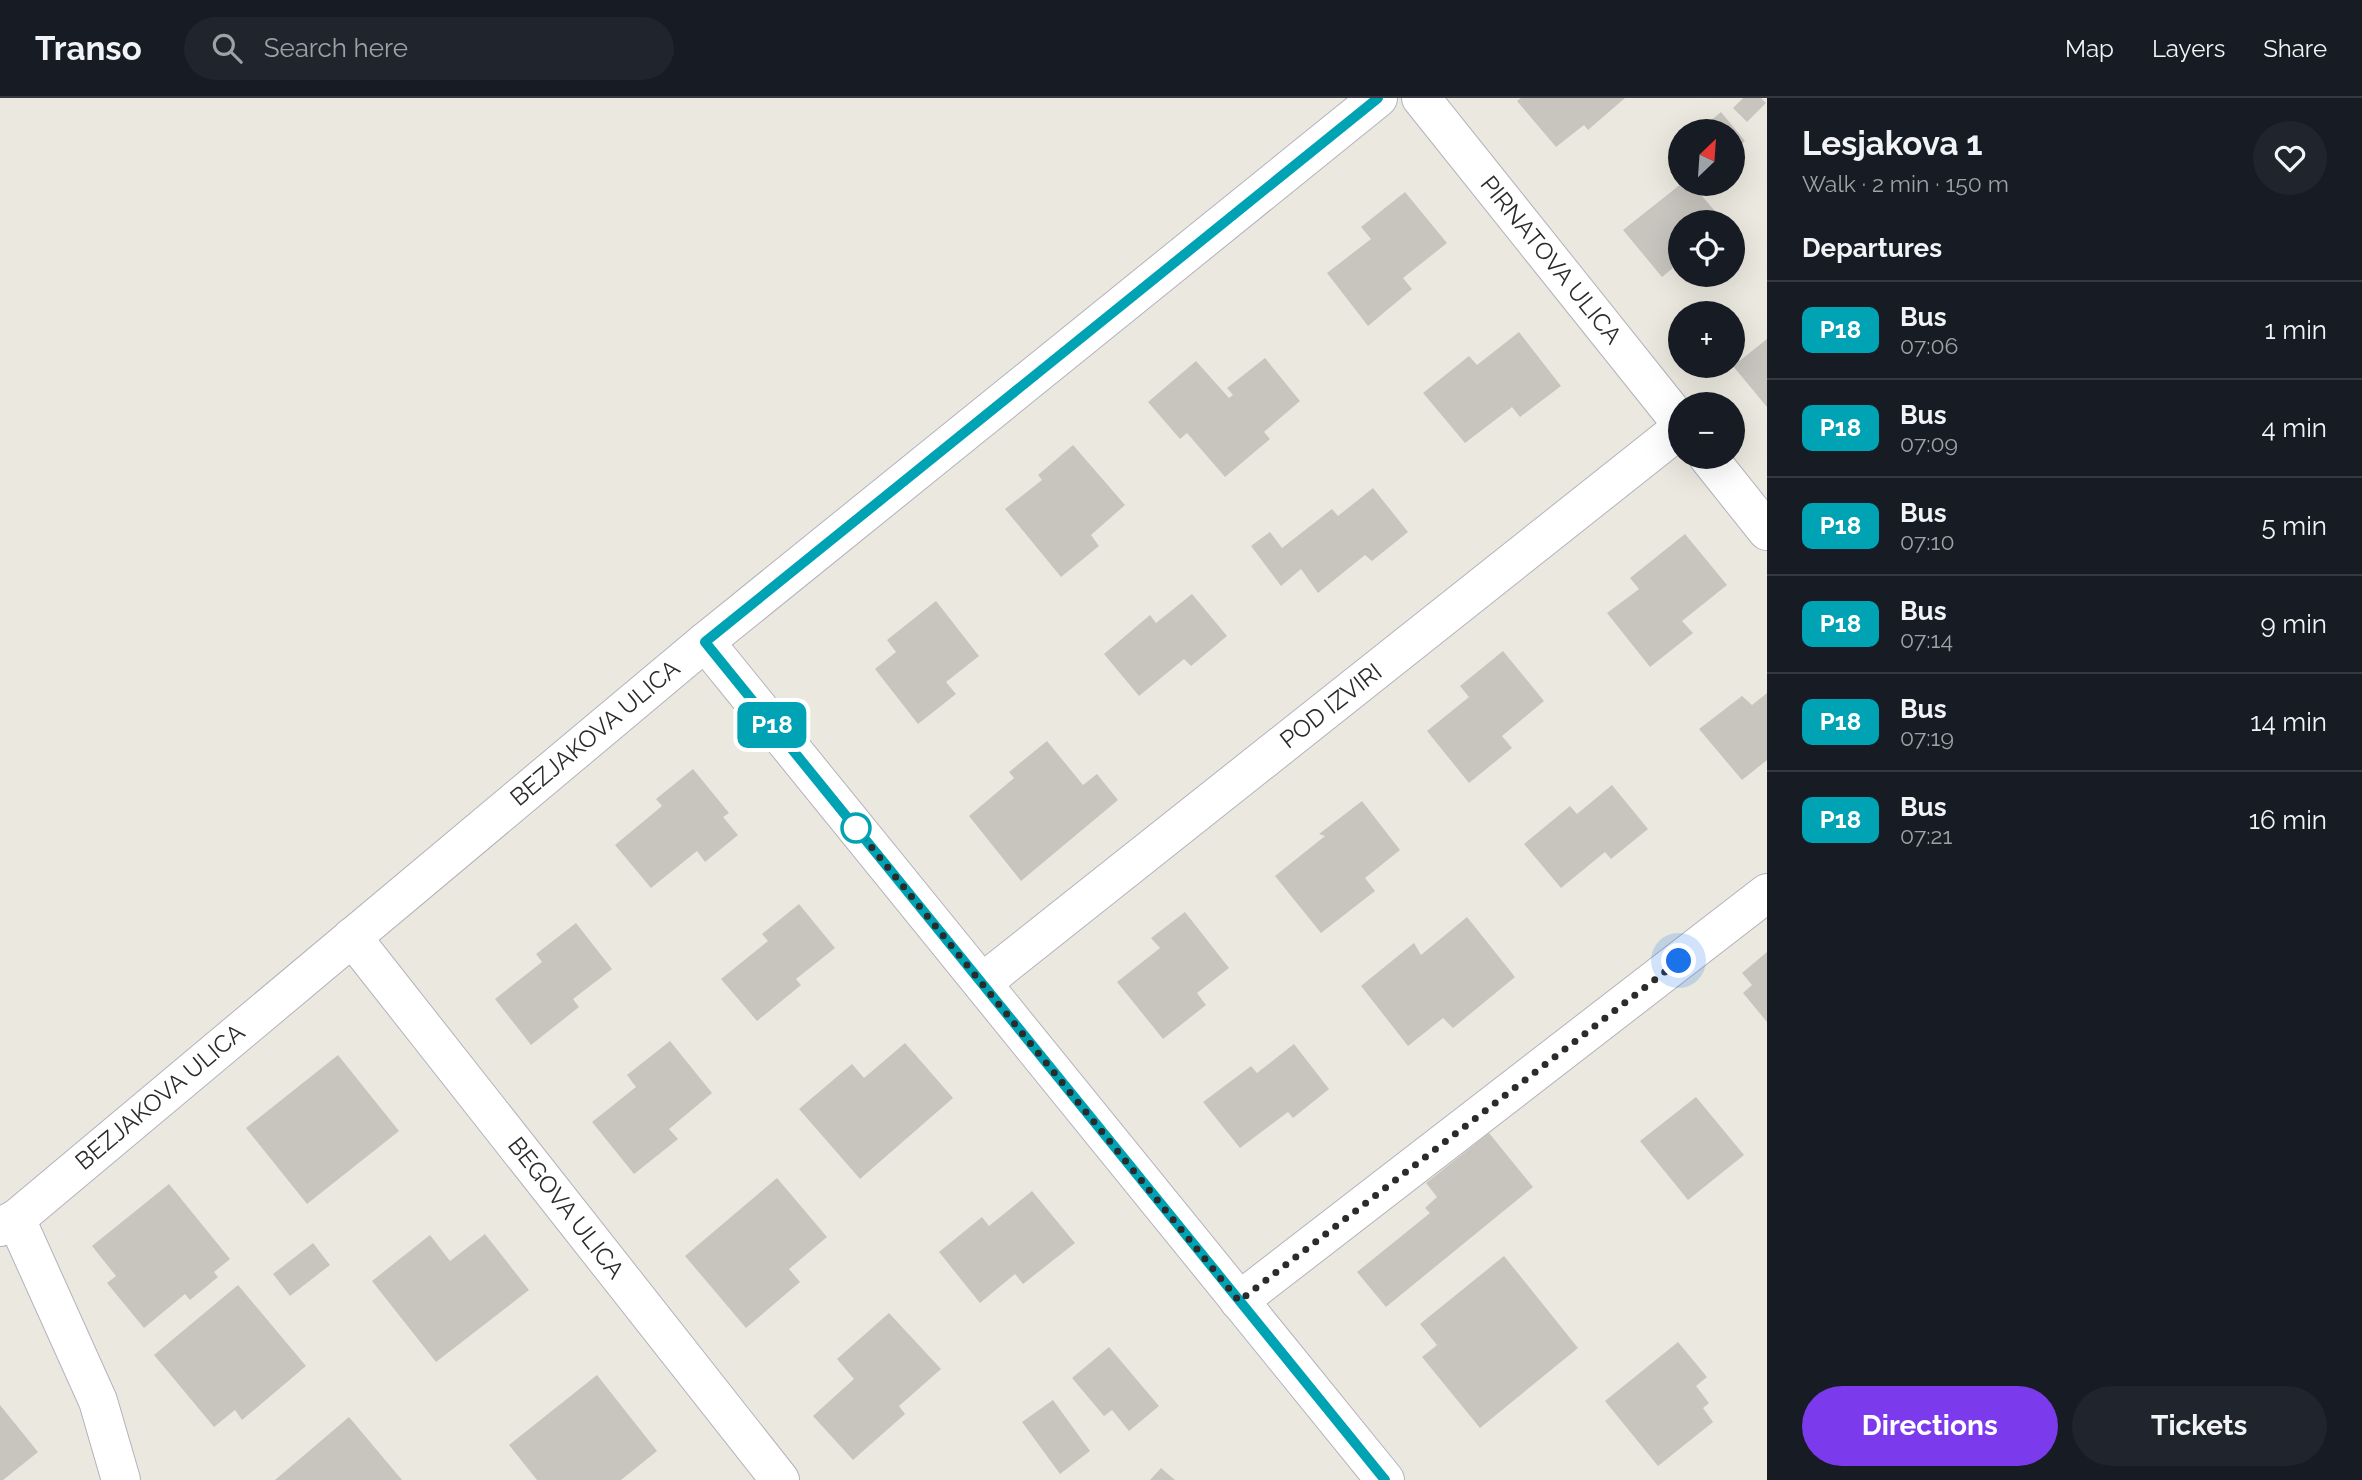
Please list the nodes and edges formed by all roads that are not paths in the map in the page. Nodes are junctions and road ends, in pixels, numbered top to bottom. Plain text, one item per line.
1 (1378, 98) edge
2 (1421, 98) edge
3 (1668, 407) edge
4 (1668, 439) edge
5 (1718, 469) edge
6 (1767, 531) edge
7 (705, 642) junction
8 (1767, 893) edge
9 (352, 937) junction
10 (982, 983) junction
11 (8, 1223) edge
12 (1239, 1301) junction
13 (121, 1480) edge
14 (780, 1480) edge
15 (1385, 1480) edge

1 - 7 street, BEZJAKOVA ULICA
2 - 3 street, PIRNATOVA ULICA
4 - 10 street, POD IZVIRI
5 - 6 street
7 - 9 street, BEZJAKOVA ULICA
7 - 10 street
8 - 12 street
9 - 11 street, BEZJAKOVA ULICA
9 - 14 street, BEGOVA ULICA
10 - 12 street
11 - 13 street, BEZJAKOVA ULICA
12 - 15 street

